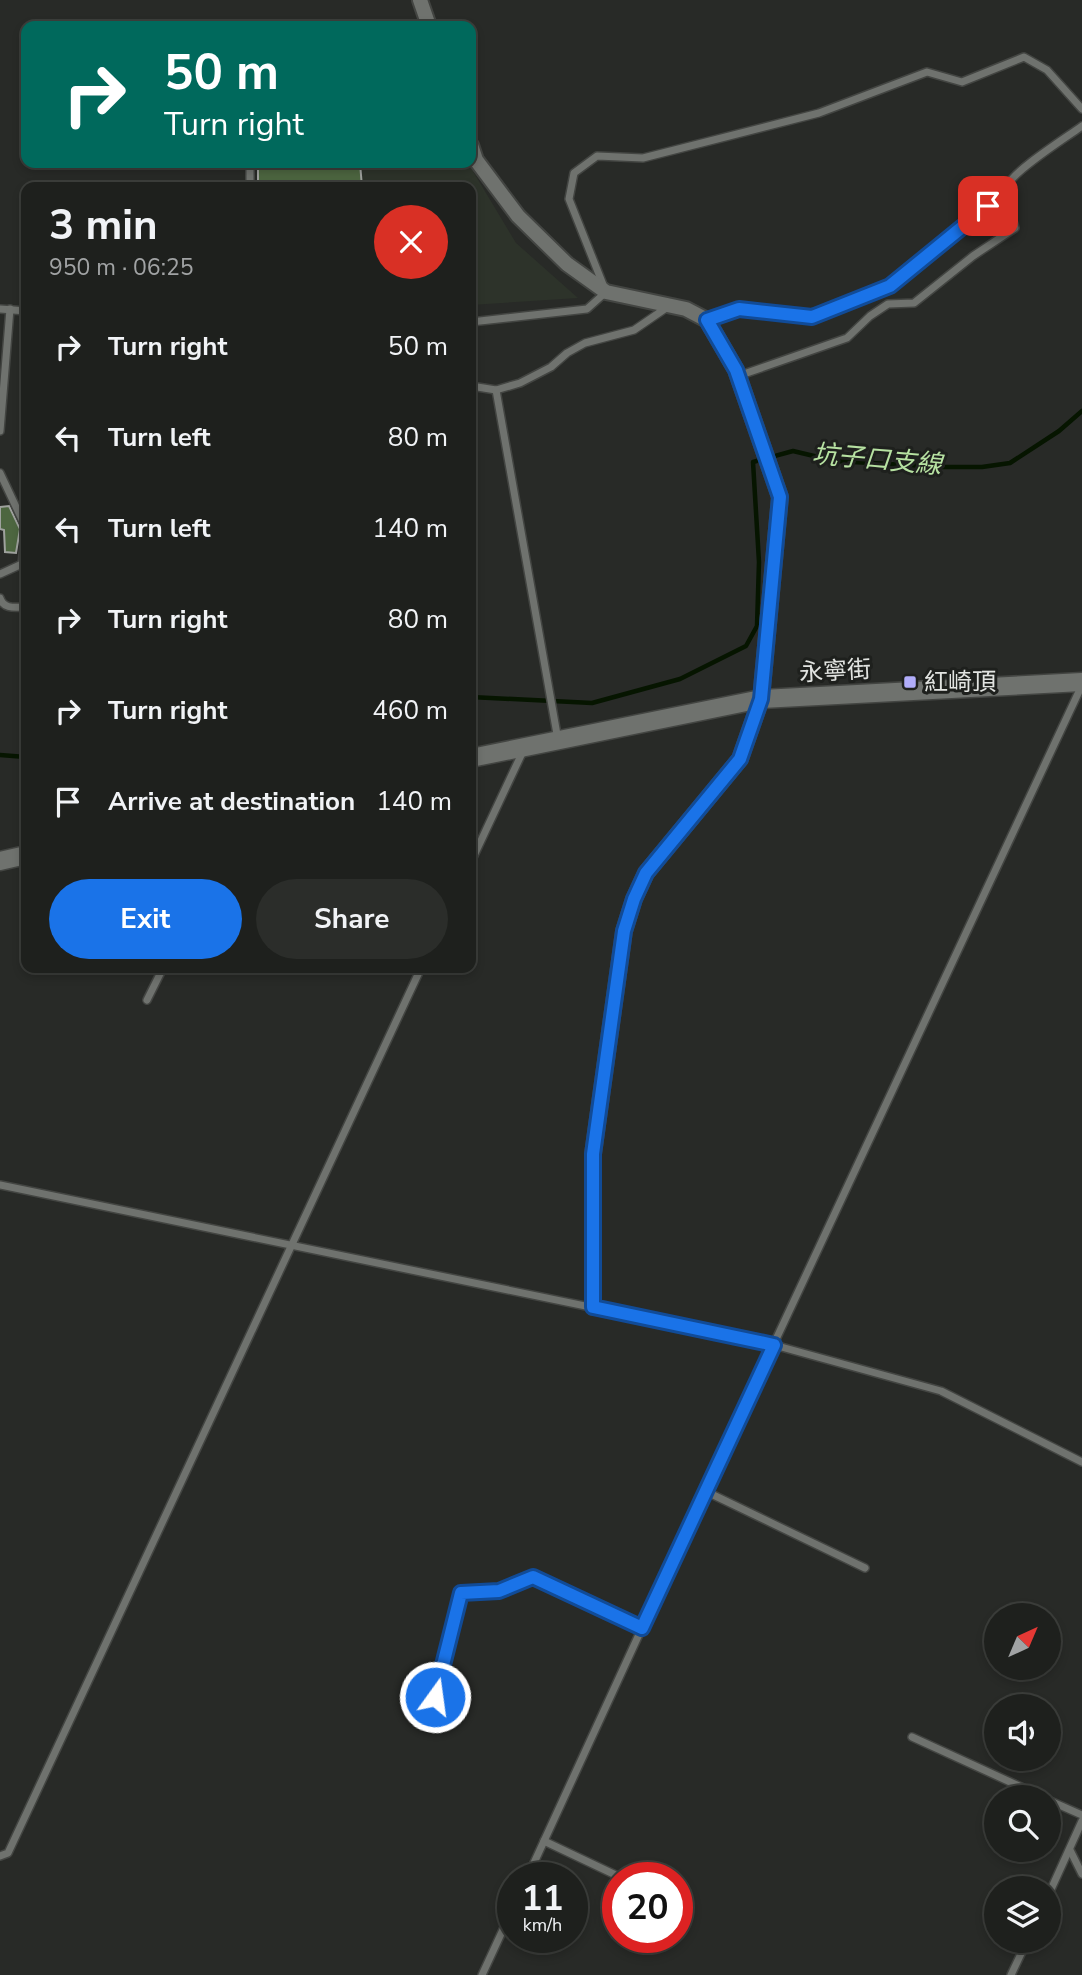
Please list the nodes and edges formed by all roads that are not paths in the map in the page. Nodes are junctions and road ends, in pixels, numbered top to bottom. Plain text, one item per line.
1 (420, 0) edge
2 (427, 21) edge
3 (1082, 109) edge
4 (1082, 126) edge
5 (476, 160) edge
6 (1007, 190) junction
7 (606, 292) junction
8 (670, 306) junction
9 (0, 309) edge
10 (10, 309) junction
11 (21, 310) edge
12 (707, 320) junction
13 (476, 321) edge
14 (738, 377) junction
15 (476, 387) edge
16 (496, 390) junction
17 (0, 431) edge
18 (0, 473) edge
19 (21, 517) edge
20 (21, 564) edge
21 (0, 574) edge
22 (0, 598) edge
23 (21, 607) edge
24 (1082, 684) edge
25 (761, 699) junction
26 (558, 740) junction
27 (524, 747) junction
28 (476, 757) edge
29 (476, 851) edge
30 (21, 856) edge
31 (0, 861) edge
32 (160, 973) edge
33 (419, 973) edge
34 (147, 1000) dead end
35 (0, 1185) edge
36 (292, 1245) junction
37 (593, 1307) junction
38 (774, 1345) junction
39 (1082, 1462) edge
40 (705, 1491) junction
41 (865, 1568) dead end
42 (642, 1628) junction
43 (435, 1697) dead end
44 (912, 1737) dead end
45 (1017, 1785) edge
46 (1061, 1806) edge
47 (1082, 1815) edge
48 (1082, 1821) edge
49 (544, 1841) junction
50 (1070, 1850) junction
51 (0, 1856) edge
52 (534, 1862) edge
53 (602, 1869) edge
54 (1082, 1874) edge
55 (1057, 1876) edge
56 (497, 1943) edge
57 (1021, 1953) edge
58 (482, 1975) edge
59 (1011, 1975) edge

1 - 2 street
3 - 7 lane
4 - 6 lane
5 - 7 street
6 - 12 lane
6 - 14 lane
7 - 8 street
7 - 13 lane
8 - 12 street
8 - 16 lane
9 - 10 lane
10 - 11 lane
10 - 17 lane
12 - 14 street
14 - 25 street
15 - 16 lane
16 - 26 lane
18 - 19 lane
20 - 21 lane
22 - 23 lane
24 - 25 street, 永寧街
24 - 38 lane
25 - 26 street, 永寧街
25 - 37 street
26 - 27 street, 永寧街
27 - 28 street, 永寧街
27 - 29 lane
30 - 31 street
32 - 34 lane
33 - 36 lane
35 - 36 lane
36 - 37 lane
36 - 51 lane
37 - 38 lane
38 - 39 lane
38 - 40 lane
40 - 41 lane
40 - 42 lane
42 - 43 lane
42 - 49 lane
44 - 45 lane
46 - 47 lane
48 - 50 lane
49 - 52 lane
49 - 53 lane
50 - 54 lane
50 - 55 lane
56 - 58 lane
57 - 59 lane

